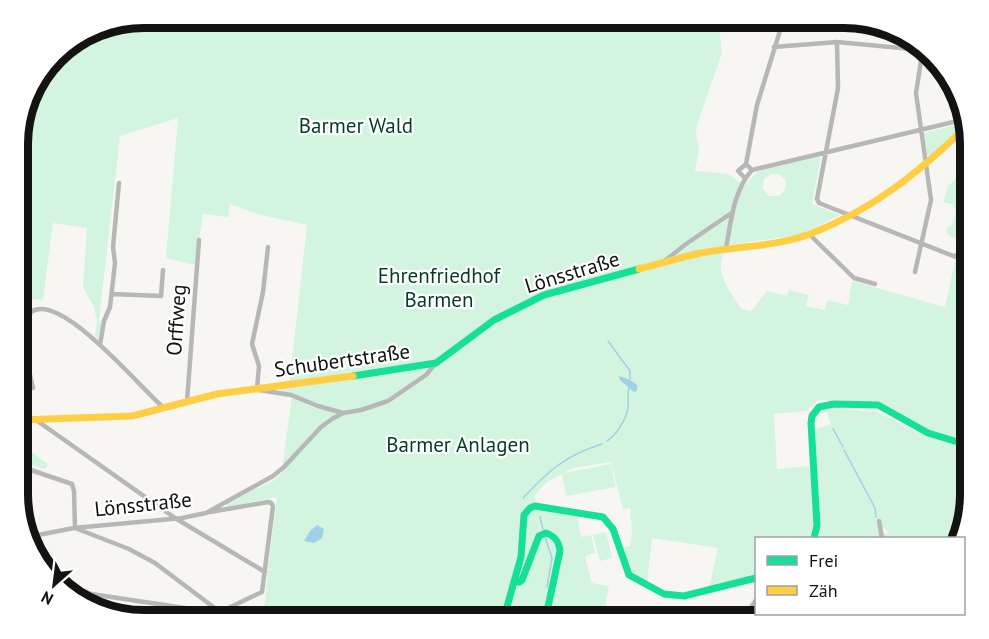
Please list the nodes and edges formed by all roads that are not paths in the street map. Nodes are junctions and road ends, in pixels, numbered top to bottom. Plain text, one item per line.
1 (781, 28) edge
2 (837, 42) junction
3 (774, 47) junction
4 (909, 48) edge
5 (921, 57) edge
6 (958, 121) edge
7 (921, 129) junction
8 (960, 134) edge
9 (826, 152) junction
10 (746, 164) junction
11 (926, 165) junction
12 (752, 170) junction
13 (745, 178) junction
14 (119, 183) dead end
15 (733, 212) junction
16 (849, 215) junction
17 (808, 234) junction
18 (200, 240) dead end
19 (921, 243) junction
20 (268, 247) dead end
21 (726, 248) junction
22 (960, 252) edge
23 (955, 256) junction
24 (960, 258) edge
25 (662, 263) junction
26 (163, 270) dead end
27 (915, 272) dead end
28 (874, 284) dead end
29 (112, 294) junction
30 (28, 316) edge
31 (100, 345) junction
32 (436, 363) junction
33 (28, 370) edge
34 (33, 388) dead end
35 (255, 389) junction
36 (187, 402) junction
37 (164, 408) junction
38 (343, 413) junction
39 (28, 420) edge
40 (36, 420) junction
41 (960, 443) edge
42 (28, 469) edge
43 (206, 513) junction
44 (175, 518) junction
45 (879, 521) dead end
46 (74, 528) junction
47 (36, 535) edge
48 (814, 537) edge
49 (882, 537) edge
50 (264, 572) junction
51 (754, 580) edge
52 (514, 581) junction
53 (84, 592) edge
54 (91, 594) joint
55 (755, 602) edge
56 (755, 608) edge
57 (198, 610) edge
58 (214, 610) edge
59 (225, 610) edge
60 (506, 610) edge
61 (549, 610) edge
62 (750, 610) joint

1 - 3 street
2 - 3 street
2 - 4 street
2 - 9 street
3 - 10 street
5 - 7 street
6 - 7 street
7 - 9 street
7 - 11 street
8 - 11 street, Lönsstraße
9 - 12 street
9 - 16 street
10 - 12 street
10 - 13 street
11 - 16 street, Lönsstraße
11 - 19 street
12 - 13 street
13 - 15 street
14 - 29 street
15 - 21 street
15 - 25 street
16 - 17 street, Lönsstraße
16 - 19 street
17 - 21 street, Lönsstraße
17 - 28 street
18 - 36 street, Orffweg
19 - 23 street
19 - 27 street
20 - 35 street
21 - 25 street, Lönsstraße
22 - 23 street
23 - 24 street
25 - 32 street, Lönsstraße
26 - 29 street
29 - 31 street
30 - 31 street
31 - 37 street
32 - 35 street, Schubertstraße
32 - 38 street, Lönsstraße
33 - 34 street
35 - 36 street, Schubertstraße
35 - 38 street, Schubertstraße
36 - 37 street, Schubertstraße
37 - 40 street, Schubertstraße
38 - 43 street, Lönsstraße
39 - 40 street, Schubertstraße
40 - 44 street
41 - 48 street
42 - 46 street
43 - 44 street, Lönsstraße
43 - 50 street
44 - 46 street, Lönsstraße
44 - 50 street
45 - 49 street
46 - 47 street, Lönsstraße
46 - 58 street
50 - 59 street
51 - 52 street
52 - 60 street
52 - 61 street
53 - 54 street
54 - 57 street
55 - 62 street
56 - 62 street

